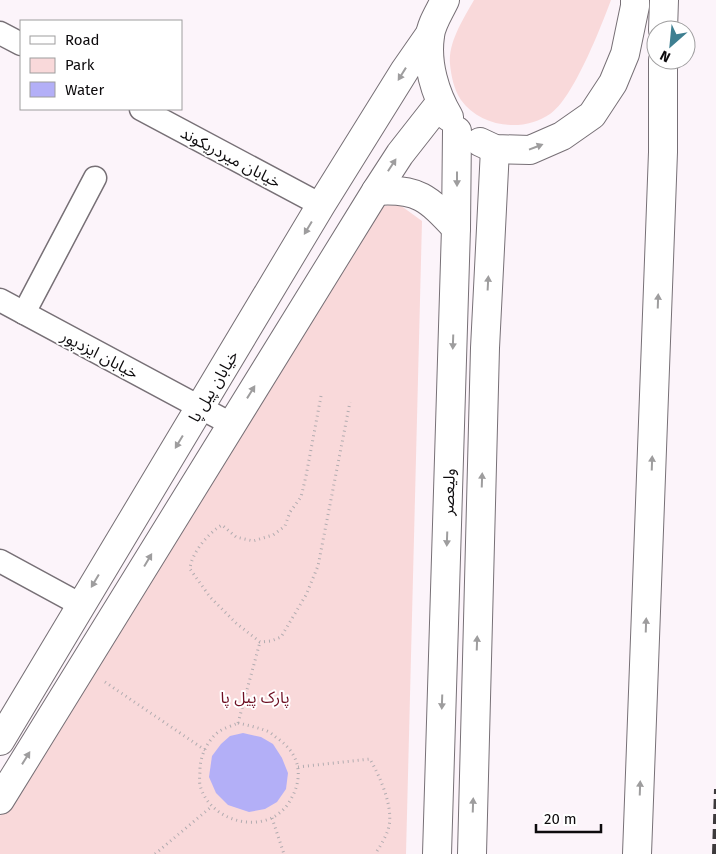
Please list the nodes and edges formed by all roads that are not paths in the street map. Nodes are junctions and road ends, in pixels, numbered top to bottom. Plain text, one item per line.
1 (445, 0) edge
2 (634, 0) edge
3 (664, 0) edge
4 (663, 20) edge
5 (0, 33) edge
6 (430, 34) junction
7 (20, 43) edge
8 (663, 70) edge
9 (440, 103) junction
10 (144, 110) edge
11 (457, 131) junction
12 (495, 149) junction
13 (95, 178) dead end
14 (376, 191) junction
15 (321, 205) junction
16 (456, 228) junction
17 (0, 300) edge
18 (24, 313) junction
19 (200, 408) junction
20 (231, 424) junction
21 (0, 561) edge
22 (81, 606) junction
23 (0, 741) edge
24 (0, 800) edge
25 (437, 854) edge
26 (472, 854) edge
27 (637, 854) edge

1 - 6 street
12 -> 2 street
3 - 4 street
5 - 7 street
6 - 9 street
6 -> 15 street, خیابان پیل پا
27 -> 8 street
9 - 11 street
14 -> 9 street
10 - 15 street, خیابان میردریکوند
11 - 12 street
11 -> 16 street, ولیعصر
26 -> 12 street, ولیعصر
13 - 18 street
14 - 16 street
20 -> 14 street
15 -> 19 street, خیابان پیل پا
16 -> 25 street, ولیعصر
17 - 18 street, خیابان ایزدپور
18 - 19 street, خیابان ایزدپور
19 - 20 street, خیابان ایزدپور
19 -> 22 street, خیابان پیل پا
24 -> 20 street
21 - 22 street
22 - 23 street, خیابان پیل پا

